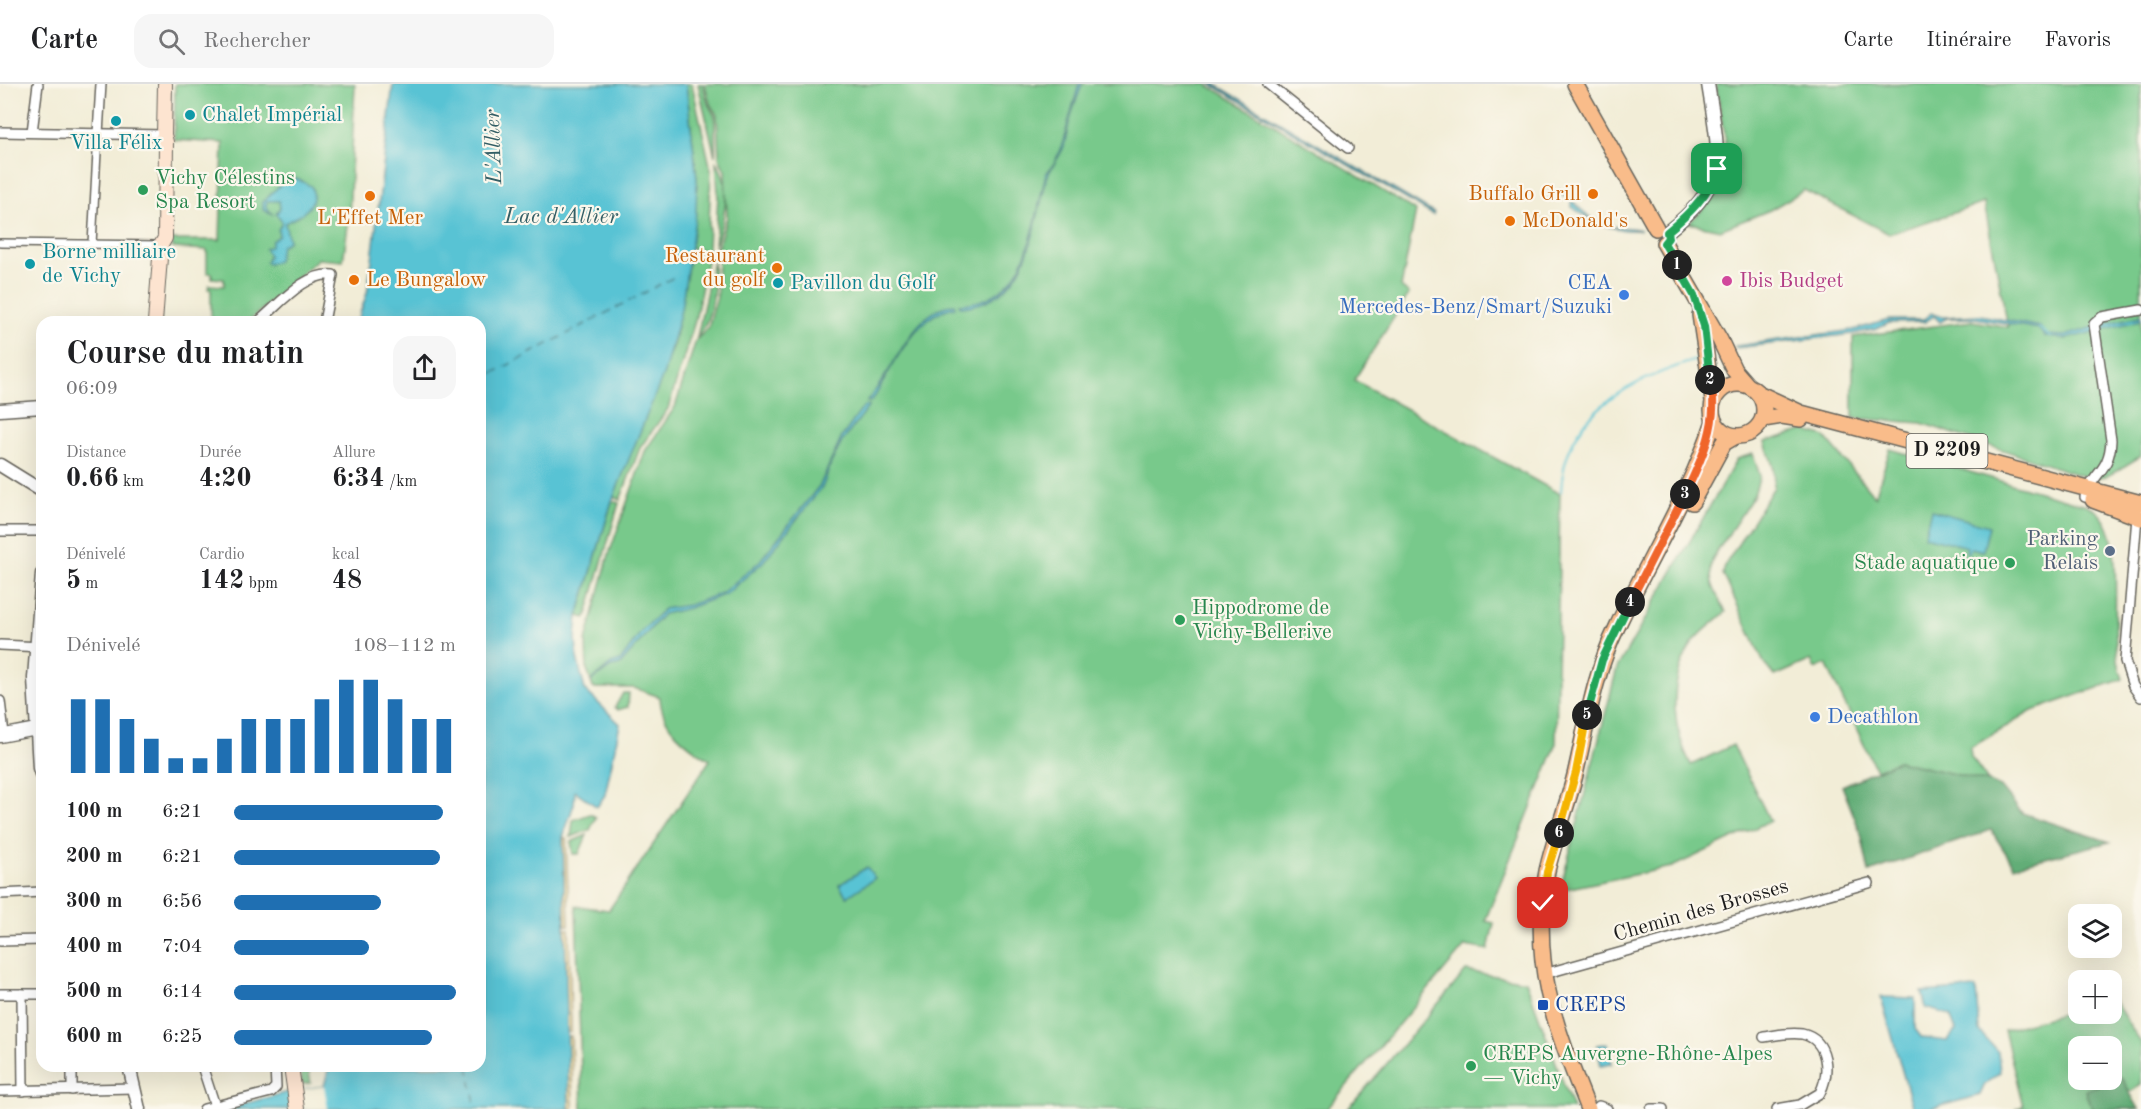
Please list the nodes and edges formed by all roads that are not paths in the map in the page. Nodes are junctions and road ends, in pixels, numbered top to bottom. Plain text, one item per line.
1 (38, 84) edge
2 (101, 84) edge
3 (165, 84) edge
4 (1268, 84) edge
5 (1575, 84) edge
6 (1708, 84) edge
7 (0, 132) edge
8 (32, 132) junction
9 (98, 134) junction
10 (164, 135) junction
11 (1348, 148) dead end
12 (1662, 234) junction
13 (0, 243) edge
14 (92, 244) junction
15 (161, 245) junction
16 (1694, 295) junction
17 (2141, 310) edge
18 (155, 316) edge
19 (265, 316) edge
20 (325, 316) edge
21 (1752, 389) junction
22 (1713, 401) junction
23 (36, 407) edge
24 (0, 410) edge
25 (1763, 419) junction
26 (1714, 421) junction
27 (1736, 436) junction
28 (0, 465) edge
29 (36, 487) edge
30 (2087, 493) junction
31 (2140, 510) edge
32 (0, 531) edge
33 (36, 531) edge
34 (2141, 542) edge
35 (2135, 554) junction
36 (2137, 587) edge
37 (0, 645) edge
38 (36, 647) edge
39 (36, 666) edge
40 (2141, 697) edge
41 (36, 698) edge
42 (0, 701) edge
43 (36, 729) edge
44 (2, 735) edge
45 (1869, 883) dead end
46 (36, 892) edge
47 (0, 894) edge
48 (36, 940) edge
49 (0, 941) edge
50 (1548, 974) junction
51 (0, 994) edge
52 (22, 994) junction
53 (36, 994) edge
54 (1764, 1037) dead end
55 (72, 1072) edge
56 (130, 1072) edge
57 (204, 1072) edge
58 (276, 1072) edge
59 (295, 1077) edge
60 (277, 1081) junction
61 (134, 1089) junction
62 (72, 1090) junction
63 (0, 1091) edge
64 (23, 1091) junction
65 (215, 1106) junction
66 (139, 1109) edge
67 (204, 1109) edge
68 (297, 1109) edge
69 (304, 1109) edge
70 (1596, 1109) edge
71 (1651, 1109) edge
72 (1663, 1109) edge
73 (1777, 1109) edge

1 - 8 street
2 - 9 street
3 - 10 main road
4 - 11 street
5 - 12 main road
6 - 12 street
7 - 8 street
8 - 9 street
9 - 10 street
9 - 14 street
10 - 15 main road
12 - 16 main road
13 - 14 street
14 - 15 street
15 - 18 main road
16 - 21 main road
16 - 22 main road
17 - 30 street
19 - 20 street
21 - 22 main road
21 - 25 main road
21 - 30 main road, D 2209
22 - 26 main road
23 - 24 street
25 - 27 main road
25 - 30 main road, D 2209
26 - 27 main road
26 - 50 main road
27 - 50 main road
28 - 29 street
30 - 31 main road, D 2209
31 - 35 street
32 - 33 street
34 - 35 street
35 - 36 street
36 - 40 street
37 - 38 street
39 - 41 street
42 - 44 street
43 - 44 street
45 - 50 street, Chemin des Brosses
46 - 47 street
48 - 49 street
50 - 70 main road
50 - 70 main road
51 - 52 street
52 - 53 street
52 - 64 street
54 - 73 street
55 - 62 street
56 - 61 street
57 - 65 street
58 - 60 street
59 - 60 street
59 - 68 main road
59 - 69 main road
60 - 65 street
61 - 62 street
61 - 66 street
62 - 64 street
63 - 64 street
65 - 67 street
71 - 72 street

